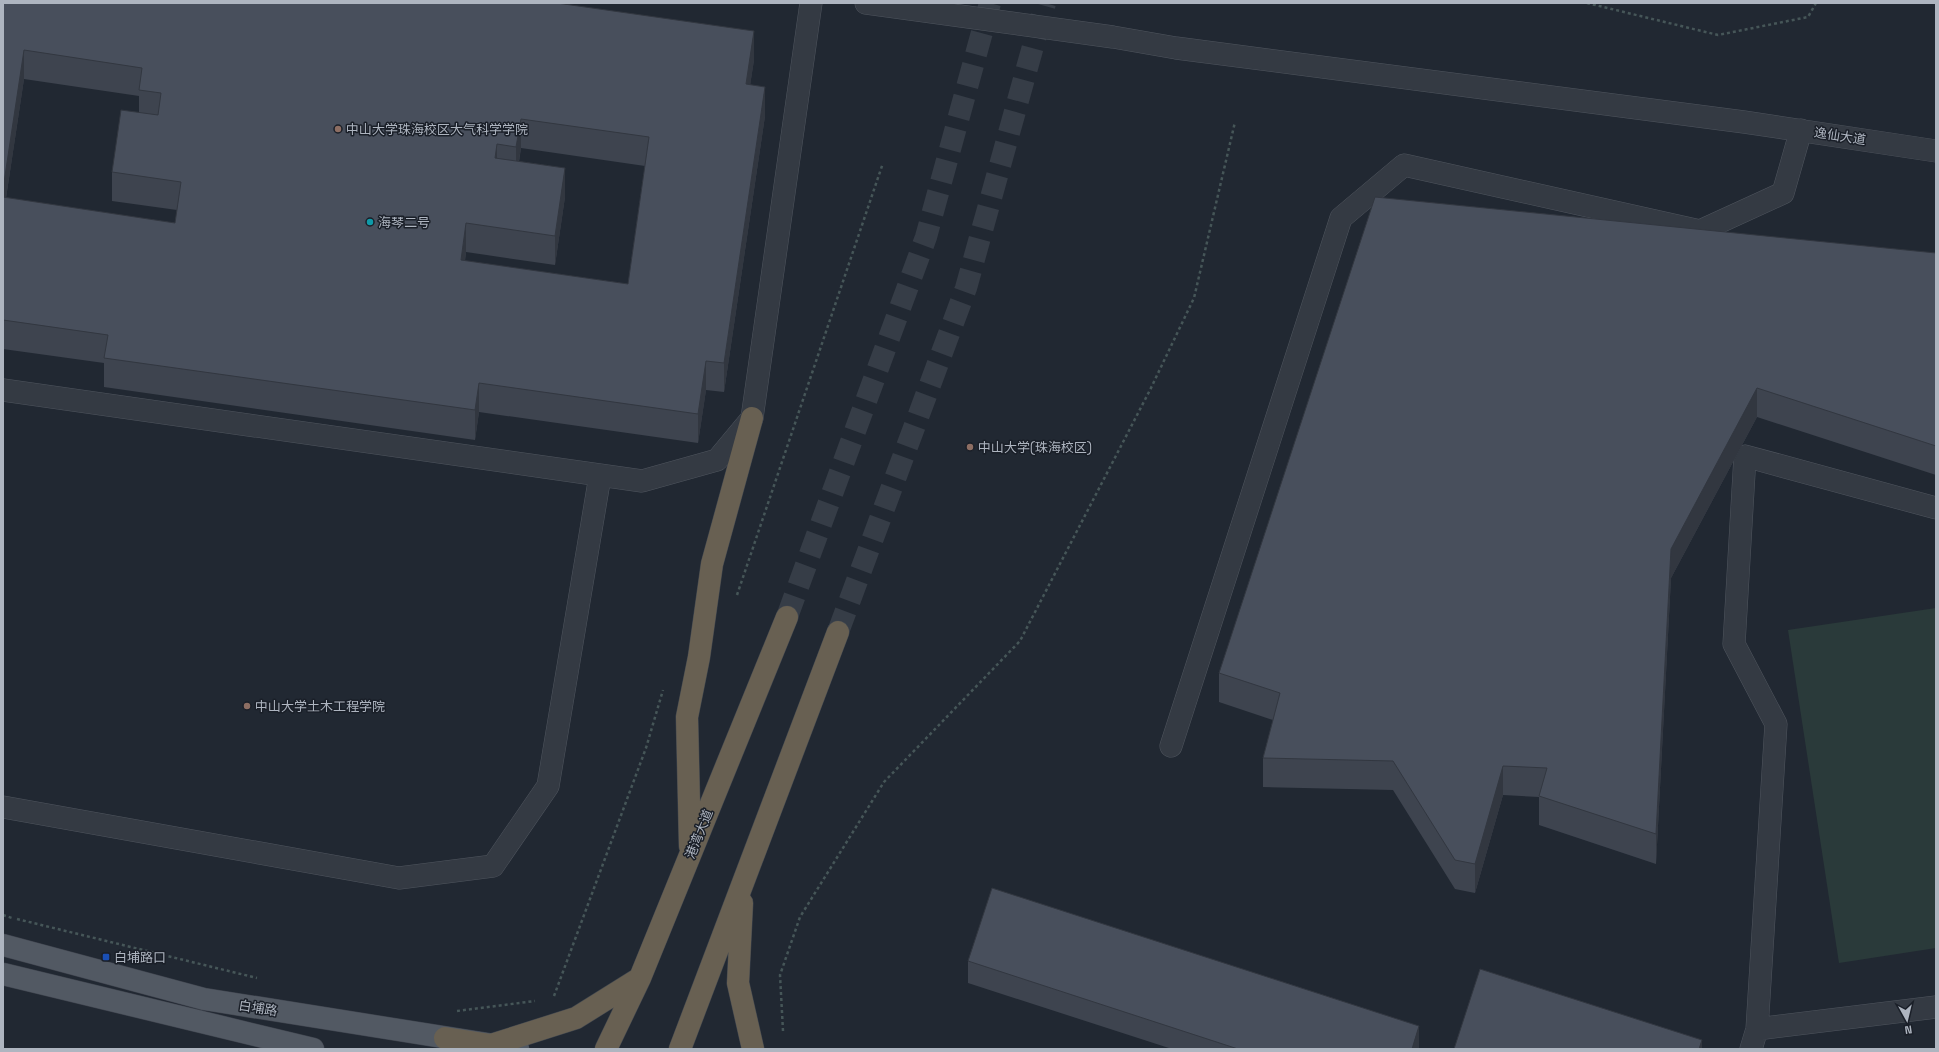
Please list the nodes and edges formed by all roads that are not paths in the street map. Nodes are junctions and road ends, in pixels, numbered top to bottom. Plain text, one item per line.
1 (811, 3) edge
2 (866, 3) edge
3 (1801, 130) junction
4 (1936, 151) edge
5 (3, 390) edge
6 (752, 418) junction
7 (600, 476) junction
8 (1936, 508) edge
9 (787, 617) tunnel mouth
10 (838, 632) tunnel mouth
11 (1171, 746) dead end
12 (3, 807) edge
13 (690, 854) junction
14 (743, 882) junction
15 (3, 945) edge
16 (3, 974) edge
17 (640, 978) junction
18 (1936, 1007) edge
19 (444, 1038) junction
20 (1754, 1039) edge
21 (313, 1049) edge
22 (518, 1049) edge
23 (606, 1049) edge
24 (680, 1049) edge
25 (753, 1049) edge

1 - 6 lane
2 - 3 lane, 逸仙大道
3 - 4 lane, 逸仙大道
3 - 11 lane
5 - 7 lane
6 - 7 lane
6 - 13 highway
7 - 12 lane
8 - 20 lane
9 - 13 highway, 港湾大道
10 - 14 highway
13 - 17 highway, 港湾大道
14 - 24 highway
14 - 25 highway
15 - 19 main road, 白埔路
16 - 21 main road, 白埔路
17 - 19 highway
17 - 23 highway, 港湾大道
18 - 20 lane
19 - 22 main road, 白埔路

